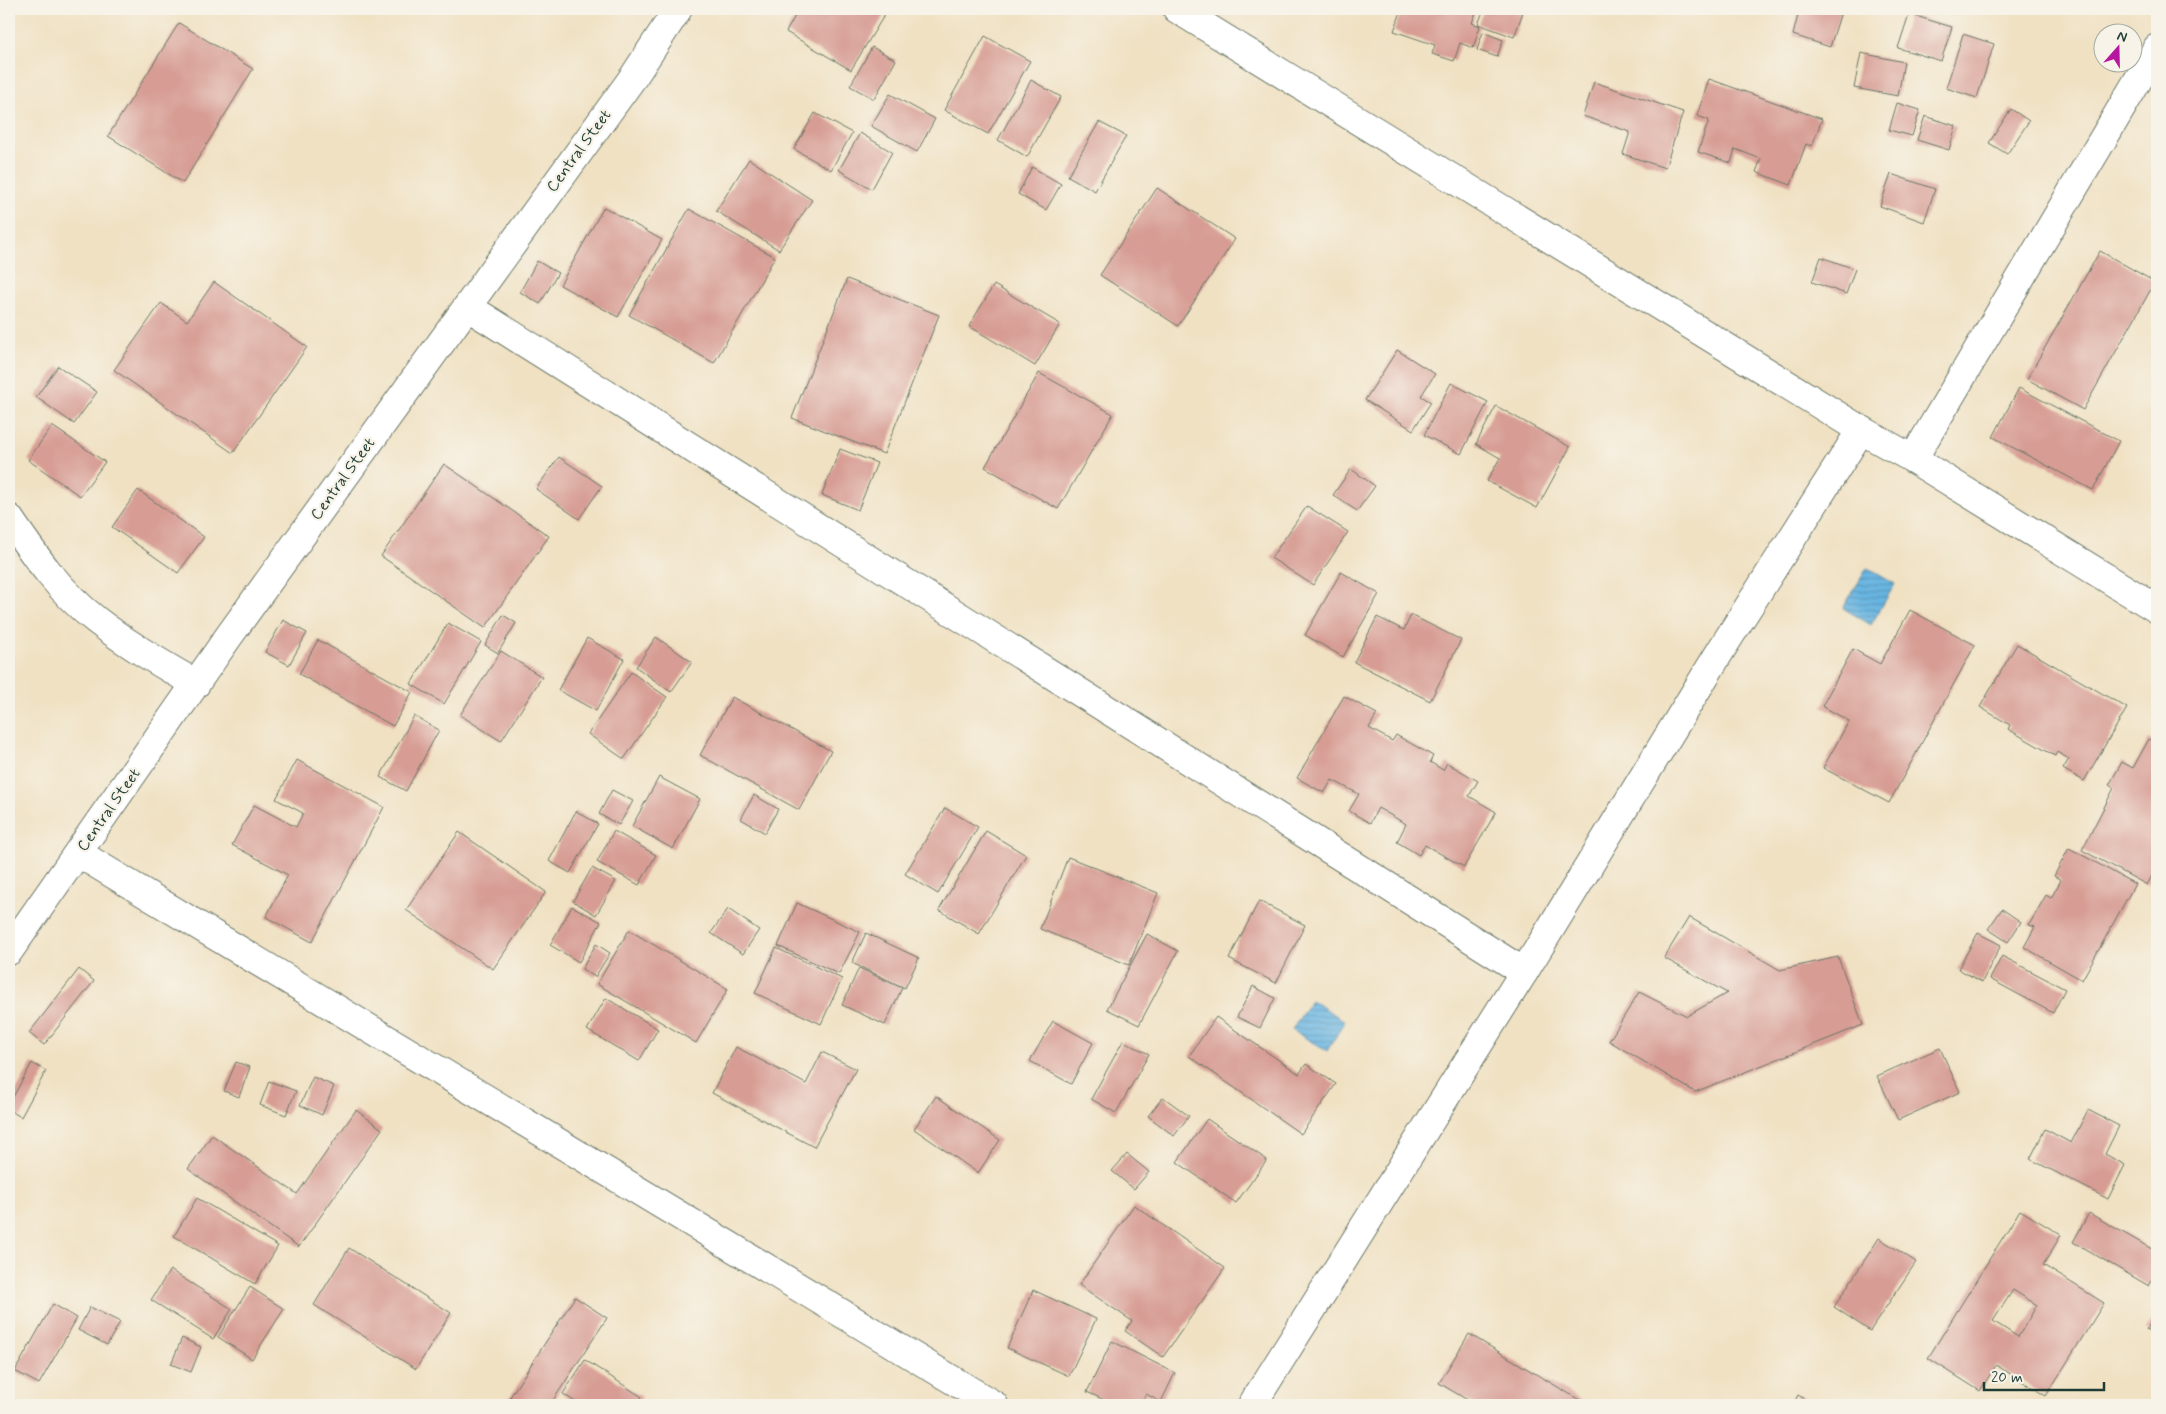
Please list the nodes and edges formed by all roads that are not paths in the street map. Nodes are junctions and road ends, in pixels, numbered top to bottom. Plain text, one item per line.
1 (678, 9) edge
2 (1177, 9) edge
3 (2157, 48) edge
4 (468, 307) junction
5 (1861, 430) junction
6 (1913, 459) junction
7 (9, 518) edge
8 (2157, 609) edge
9 (196, 684) junction
10 (78, 853) junction
11 (9, 950) edge
12 (1524, 972) junction
13 (994, 1405) edge
14 (1252, 1405) edge

1 - 4 street, Central Steet
2 - 5 street
3 - 6 street
4 - 9 street, Central Steet
4 - 12 street
5 - 6 street
5 - 12 street
6 - 8 street
7 - 9 street
9 - 10 street, Central Steet
10 - 11 street, Central Steet
10 - 13 street
12 - 14 street

